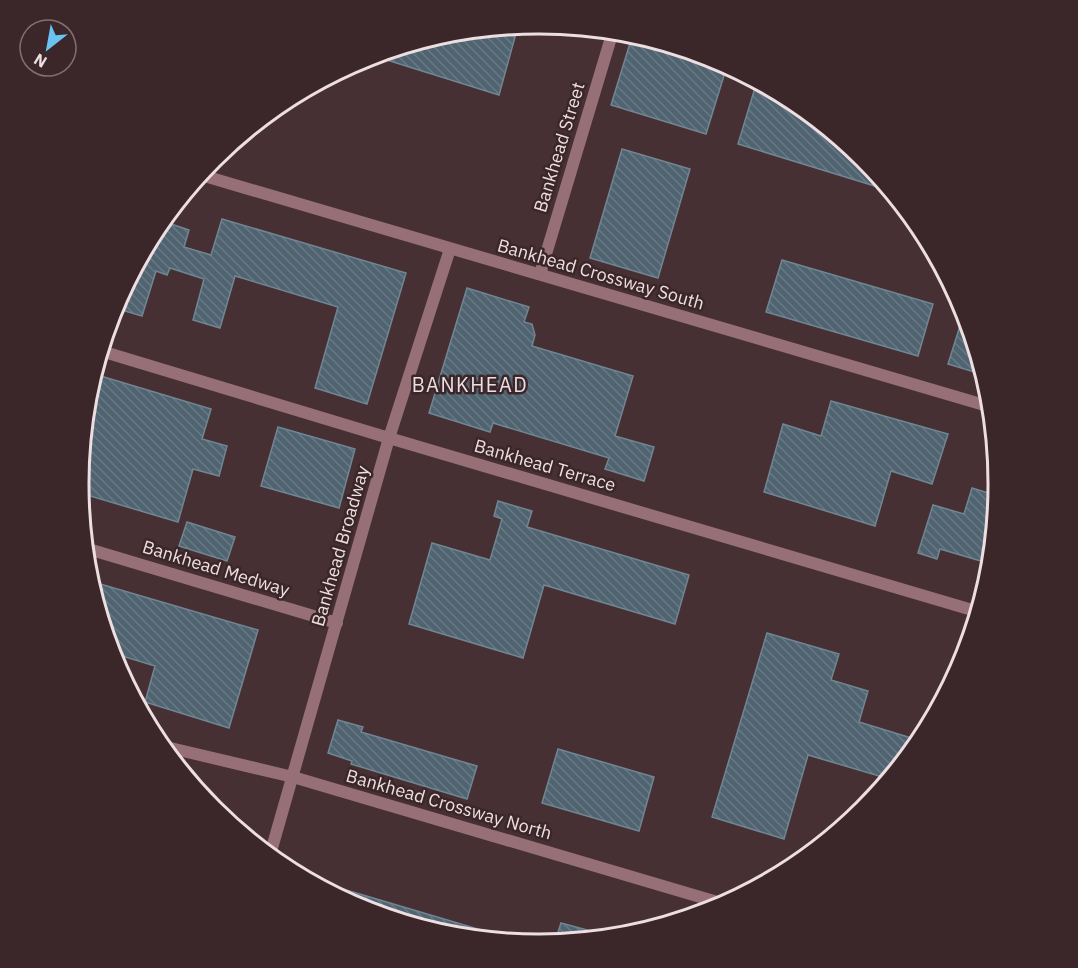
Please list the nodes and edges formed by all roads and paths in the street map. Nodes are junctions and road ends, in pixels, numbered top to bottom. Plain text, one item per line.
1 (610, 40) edge
2 (210, 178) edge
3 (450, 249) junction
4 (540, 274) junction
5 (109, 353) edge
6 (981, 404) edge
7 (389, 438) junction
8 (94, 551) edge
9 (970, 609) edge
10 (337, 623) junction
11 (176, 749) edge
12 (293, 777) junction
13 (273, 846) edge
14 (709, 900) edge

1 - 4 street, Bankhead Street
2 - 3 street, Bankhead Crossway South
3 - 4 street, Bankhead Crossway South
3 - 7 street, Bankhead Broadway
4 - 6 street, Bankhead Crossway South
5 - 7 street, Bankhead Terrace
7 - 9 street, Bankhead Terrace
7 - 10 street, Bankhead Broadway
8 - 10 street, Bankhead Medway
10 - 12 street, Bankhead Broadway
11 - 12 street, Bankhead Crossway North
12 - 13 street, Bankhead Broadway
12 - 14 street, Bankhead Crossway North

